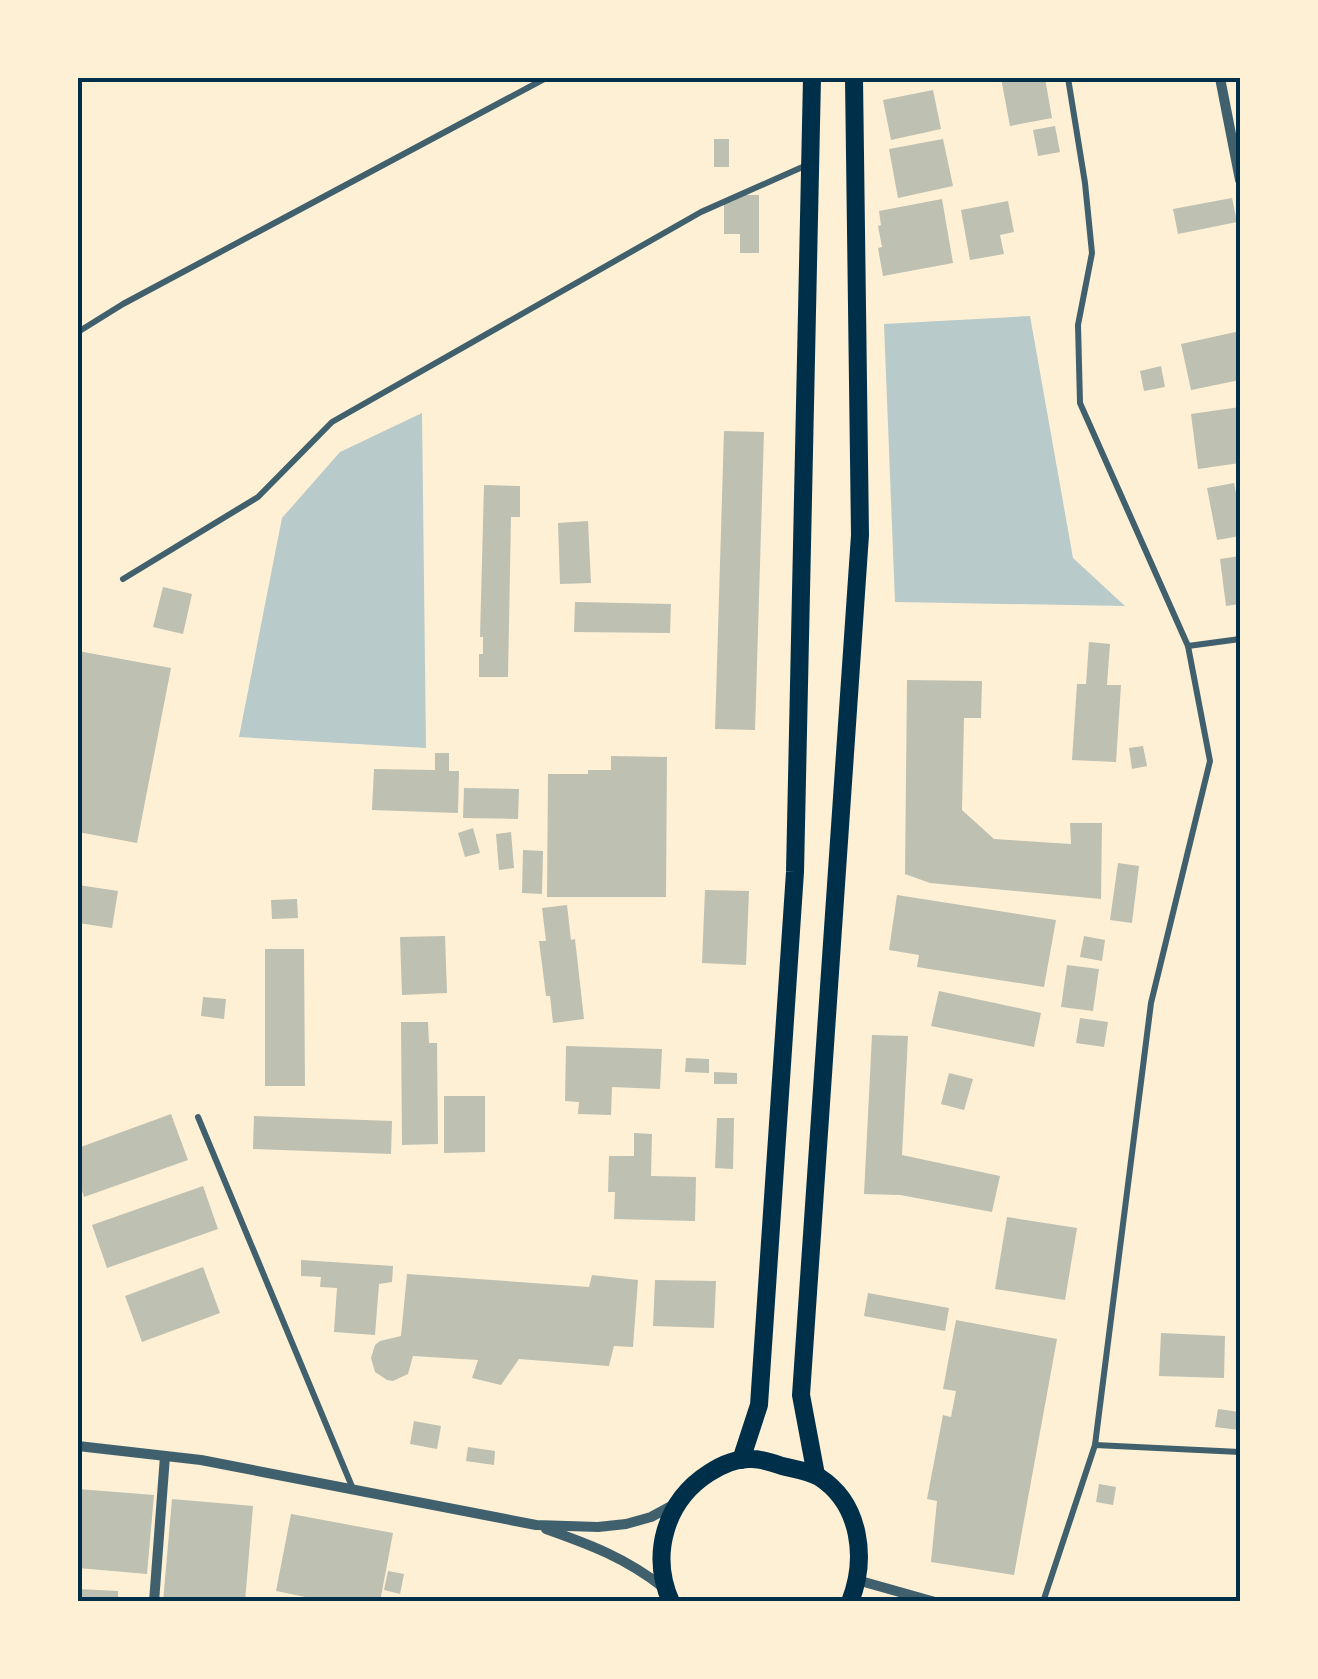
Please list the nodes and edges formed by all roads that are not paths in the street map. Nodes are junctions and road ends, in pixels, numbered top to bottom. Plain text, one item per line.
1 (546, 78) edge
2 (812, 78) edge
3 (854, 78) edge
4 (1068, 78) edge
5 (1220, 78) edge
6 (811, 163) junction
7 (1240, 180) edge
8 (78, 332) edge
9 (123, 579) dead end
10 (1240, 639) edge
11 (1188, 646) junction
12 (198, 1117) dead end
13 (1095, 1445) junction
14 (78, 1446) edge
15 (1240, 1452) edge
16 (165, 1456) junction
17 (741, 1460) junction
18 (816, 1475) junction
19 (353, 1490) junction
20 (678, 1503) junction
21 (536, 1525) junction
22 (858, 1580) junction
23 (668, 1595) edge
24 (154, 1602) edge
25 (850, 1602) edge
26 (935, 1602) edge
27 (1044, 1602) edge

1 - 8 lane
2 - 6 main road
3 - 18 main road
4 - 11 lane
5 - 7 street
6 - 9 lane
6 - 17 main road
10 - 11 lane
11 - 13 lane
12 - 19 lane
13 - 15 lane
13 - 27 lane
14 - 16 street
16 - 19 street
16 - 24 street
17 - 18 main road
17 - 20 main road
18 - 22 main road
19 - 21 street
20 - 21 street
20 - 23 main road
21 - 23 street
22 - 25 main road
22 - 26 street

